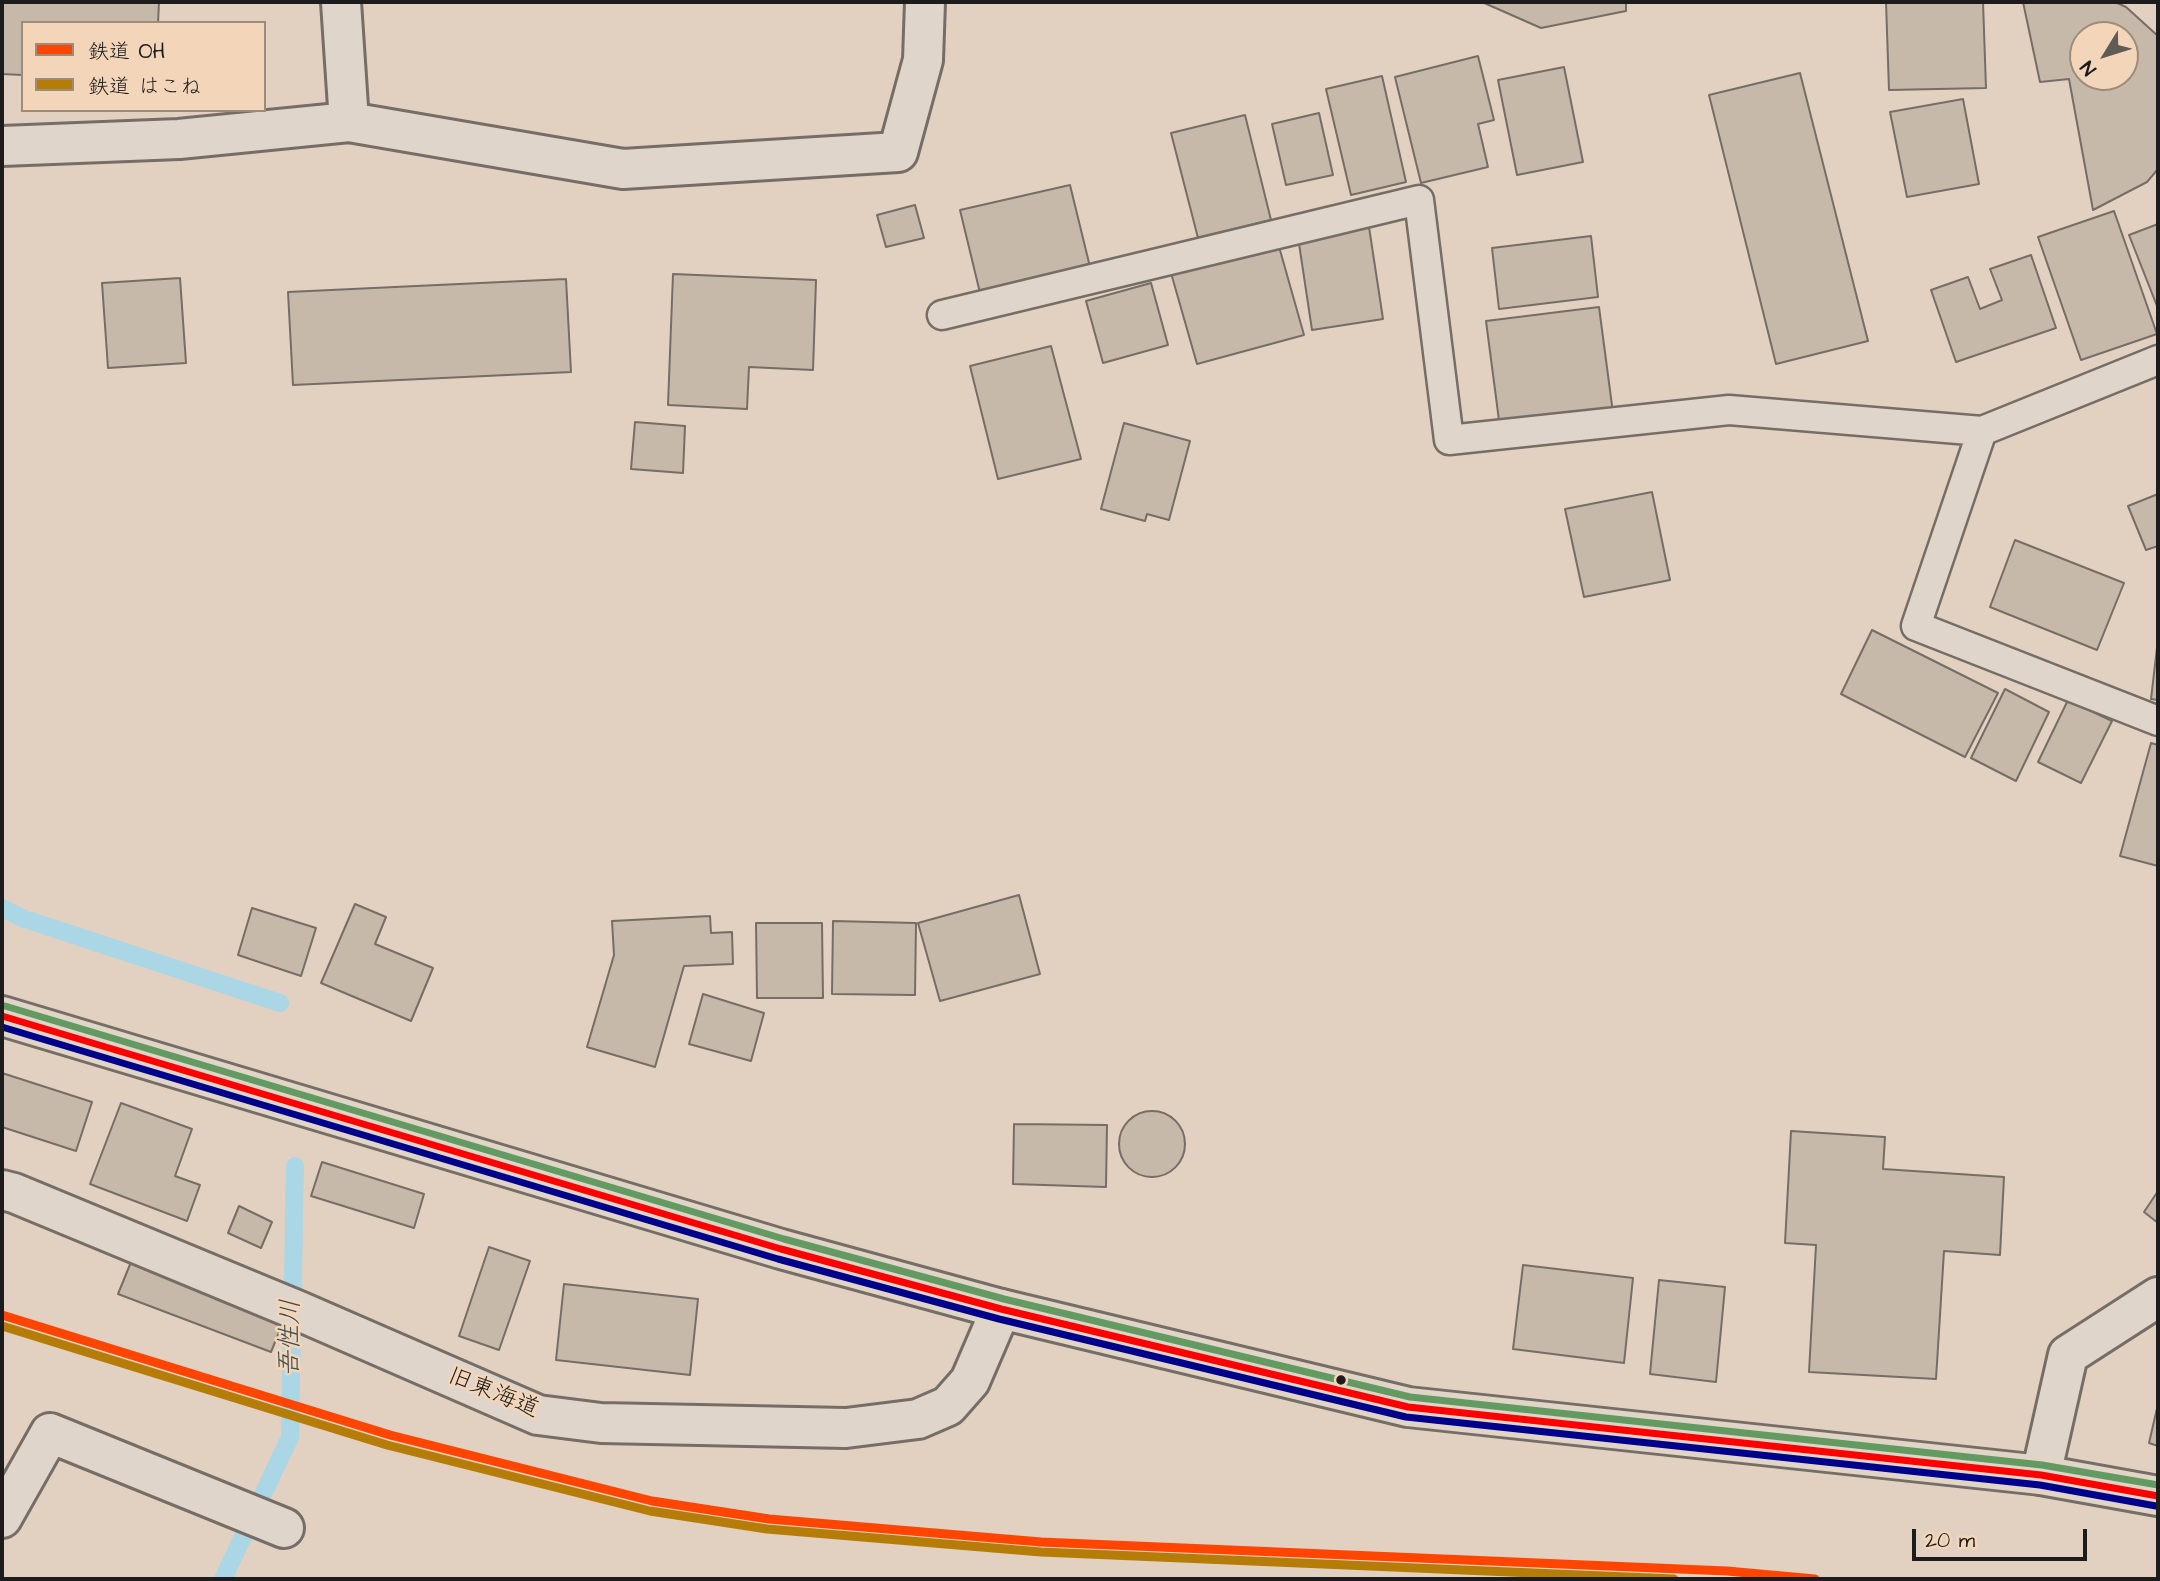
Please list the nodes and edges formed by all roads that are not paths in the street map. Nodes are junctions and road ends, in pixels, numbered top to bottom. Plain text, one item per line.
1 (341, 2) edge
2 (925, 2) edge
3 (349, 122) junction
4 (2, 146) edge
5 (942, 315) dead end
6 (2158, 360) edge
7 (1982, 431) junction
8 (2158, 721) edge
9 (2, 1016) edge
10 (2, 1190) edge
11 (2158, 1297) edge
12 (1001, 1309) junction
13 (2041, 1475) junction
14 (2158, 1496) edge
15 (2, 1518) edge
16 (284, 1528) dead end

1 - 3 street
2 - 3 street
3 - 4 street
5 - 7 lane
6 - 7 lane
7 - 8 lane
9 - 12 highway
10 - 12 street, 旧東海道
11 - 13 street
12 - 13 highway
13 - 14 highway
15 - 16 street

